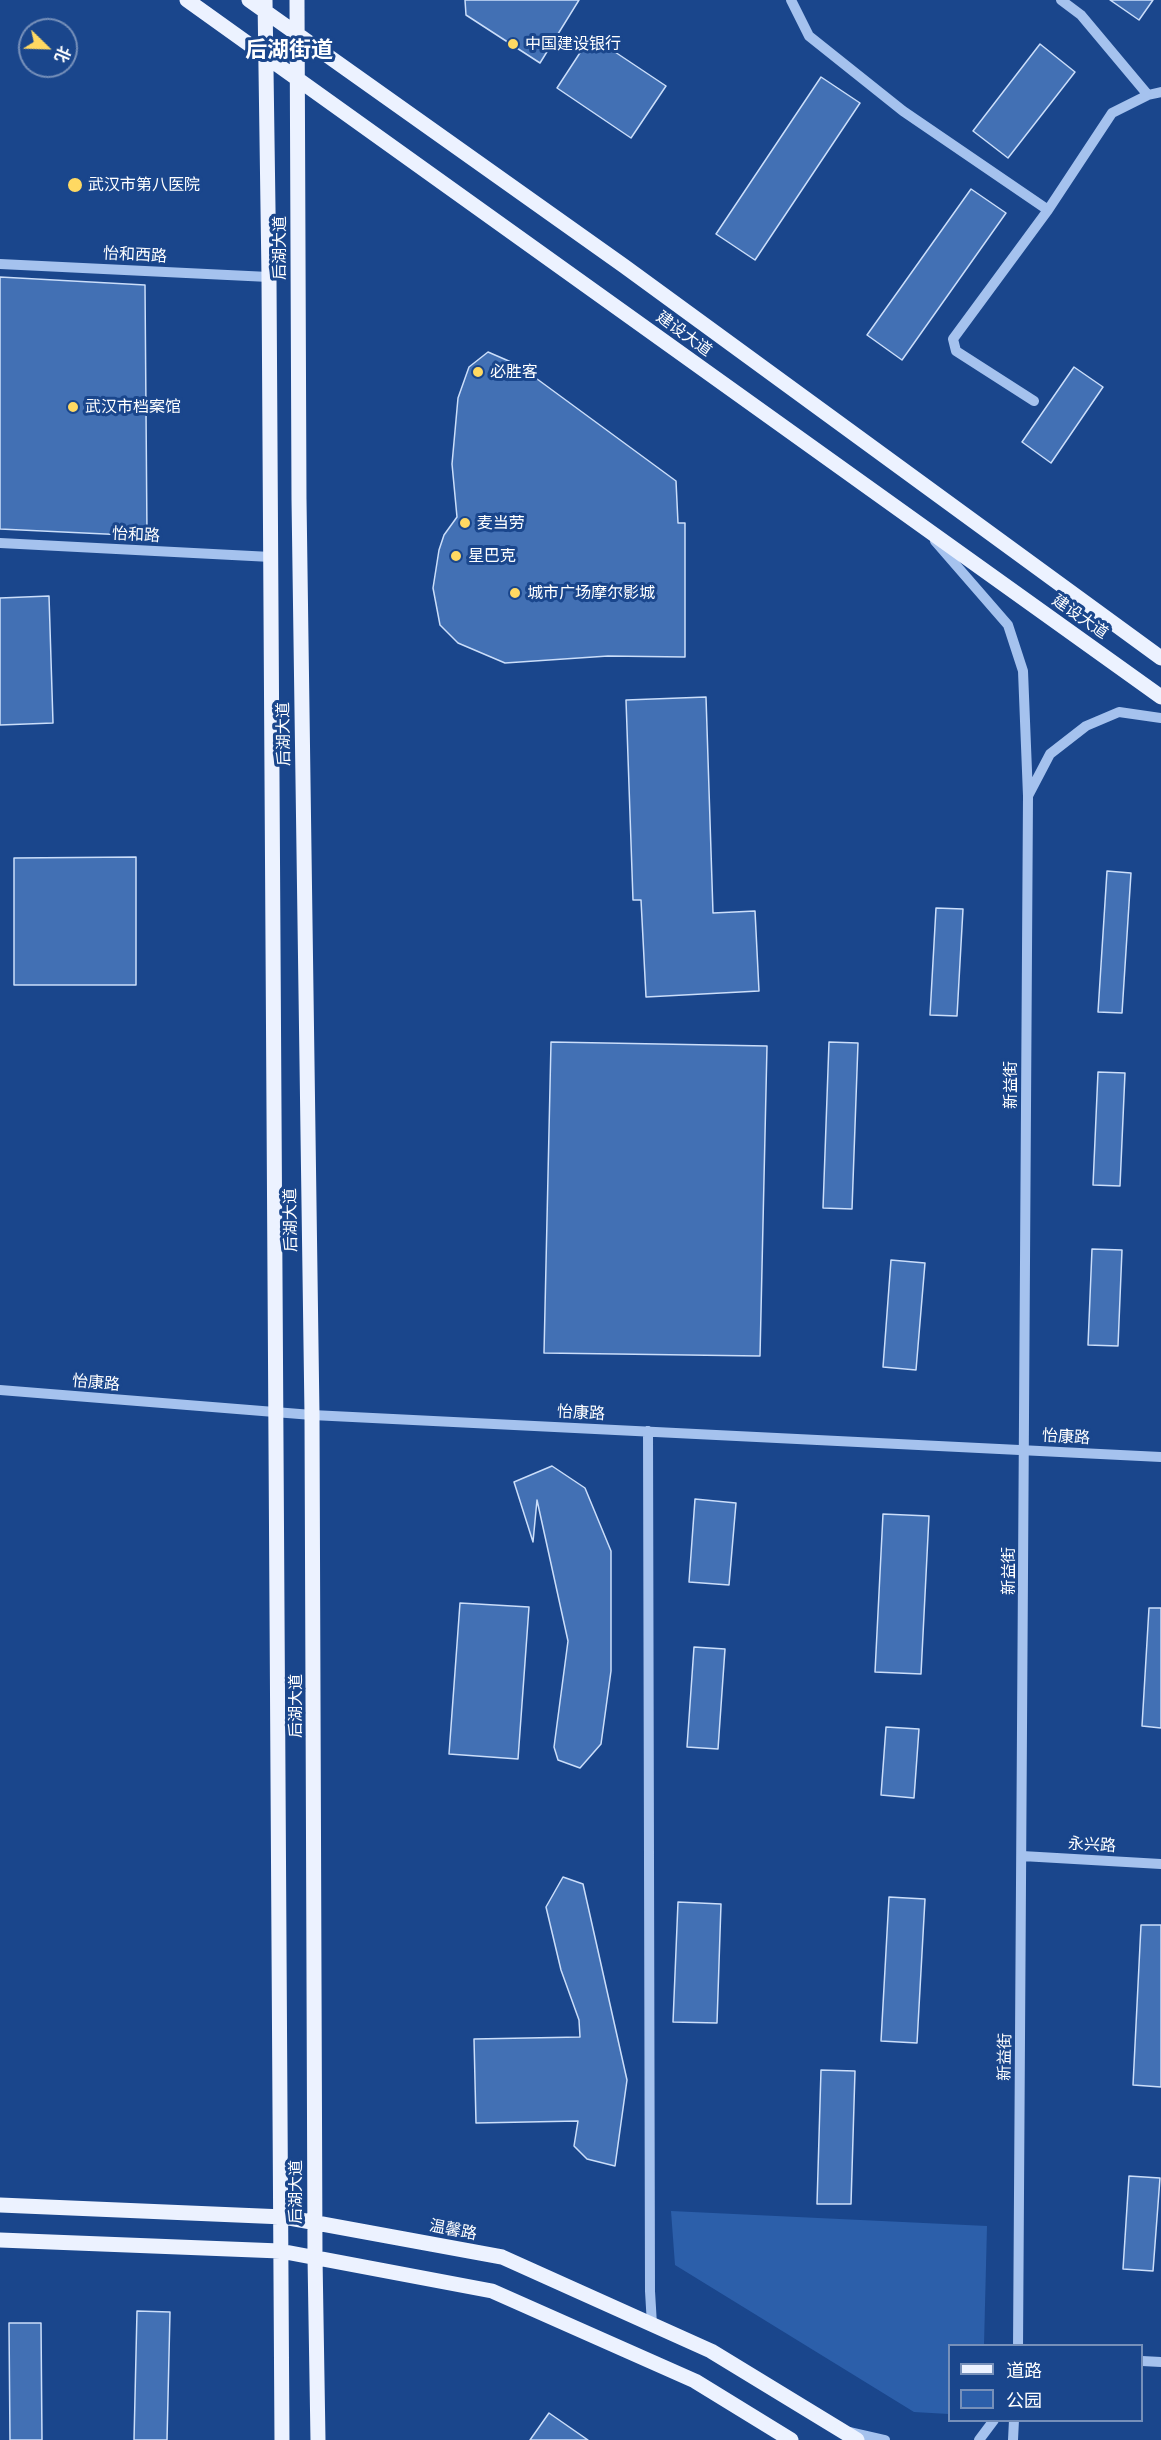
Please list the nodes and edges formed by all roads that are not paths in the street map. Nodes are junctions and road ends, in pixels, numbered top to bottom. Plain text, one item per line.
1 (187, 0) edge
2 (249, 0) edge
3 (297, 0) edge
4 (791, 0) edge
5 (1061, 0) edge
6 (265, 6) edge
7 (297, 34) junction
8 (266, 58) junction
9 (297, 79) junction
10 (1161, 92) edge
11 (1148, 95) junction
12 (1048, 210) junction
13 (0, 264) edge
14 (269, 277) junction
15 (1034, 401) dead end
16 (923, 527) junction
17 (0, 543) edge
18 (271, 557) junction
19 (1161, 658) edge
20 (1161, 697) edge
21 (1161, 718) edge
22 (1028, 796) junction
23 (0, 1390) edge
24 (274, 1413) junction
25 (312, 1416) junction
26 (648, 1431) junction
27 (1024, 1450) junction
28 (1161, 1457) edge
29 (1022, 1856) junction
30 (1161, 1864) edge
31 (0, 2205) edge
32 (279, 2216) junction
33 (314, 2222) junction
34 (0, 2240) edge
35 (280, 2251) junction
36 (315, 2258) junction
37 (652, 2325) junction
38 (1017, 2344) edge
39 (1143, 2361) edge
40 (1161, 2362) edge
41 (992, 2422) edge
42 (1014, 2423) edge
43 (840, 2430) junction
44 (282, 2440) edge
45 (318, 2440) edge
46 (791, 2440) edge
47 (857, 2440) edge
48 (885, 2440) edge
49 (979, 2440) edge
50 (1013, 2440) edge
51 (1018, 2440) edge

1 - 8 main road, 建设大道
2 - 6 main road, 建设大道
3 - 7 main road, 后湖大道
4 - 12 street
5 - 11 street
6 - 7 main road, 建设大道
6 - 8 main road, 后湖大道
7 - 9 main road, 后湖大道
7 - 19 main road, 建设大道
8 - 9 main road, 建设大道
8 - 14 main road, 后湖大道
9 - 16 main road, 建设大道
9 - 25 main road, 后湖大道
10 - 11 street
11 - 12 street
12 - 15 street
13 - 14 street, 怡和西路
14 - 18 main road, 后湖大道
16 - 20 main road, 建设大道
16 - 22 street, 新益街
17 - 18 street, 怡和路
18 - 24 main road, 后湖大道
21 - 22 street
22 - 27 street, 新益街
23 - 24 street, 怡康路
24 - 25 street, 怡康路
24 - 32 main road, 后湖大道
25 - 26 street, 怡康路
25 - 33 main road, 后湖大道
26 - 27 street, 怡康路
26 - 37 street
27 - 28 street, 怡康路
27 - 29 street, 新益街
29 - 30 street, 永兴路
29 - 38 street, 新益街
31 - 32 main road, 温馨路
32 - 33 main road, 温馨路
32 - 35 main road, 后湖大道
33 - 36 main road, 后湖大道
33 - 37 main road, 温馨路
34 - 35 main road
35 - 36 main road
35 - 44 main road, 后湖大道
36 - 45 main road, 后湖大道
36 - 46 main road
37 - 43 main road, 温馨路
39 - 40 street
41 - 49 street
42 - 50 street
42 - 51 street
43 - 47 main road, 温馨路
43 - 48 street

